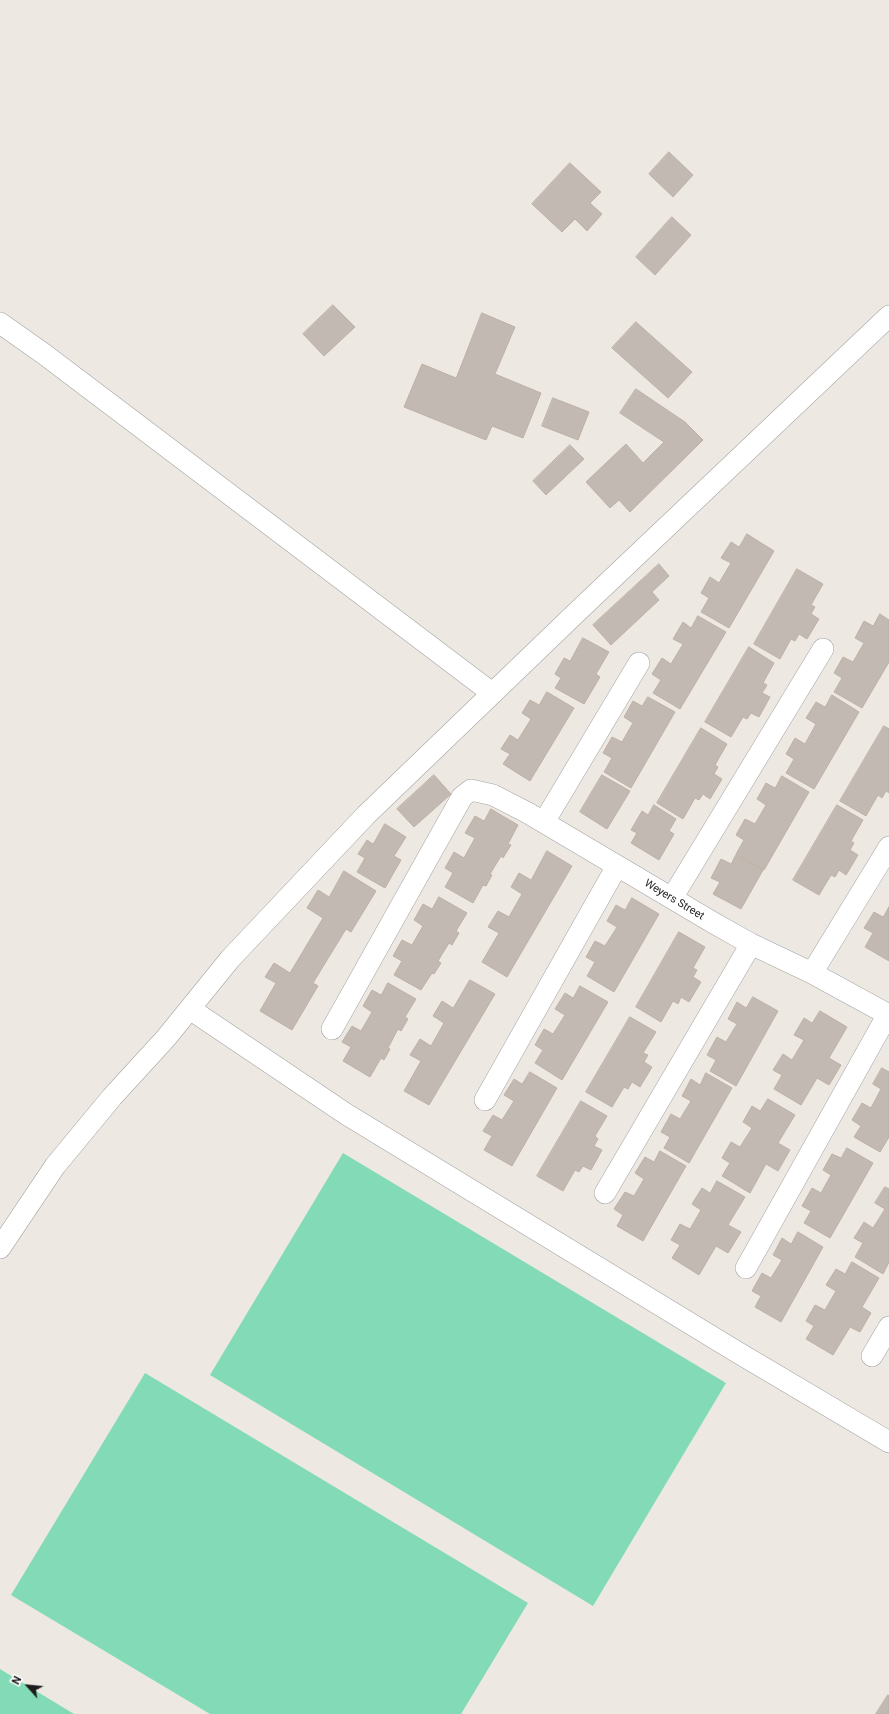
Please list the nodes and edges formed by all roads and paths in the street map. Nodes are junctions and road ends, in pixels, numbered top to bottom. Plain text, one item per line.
1 (889, 316) edge
2 (0, 323) edge
3 (823, 649) dead end
4 (639, 663) dead end
5 (492, 693) junction
6 (544, 822) junction
7 (889, 846) edge
8 (617, 866) junction
9 (672, 898) junction
10 (751, 944) junction
11 (812, 973) junction
12 (190, 1009) junction
13 (888, 1014) edge
14 (332, 1029) dead end
15 (485, 1100) dead end
16 (604, 1193) dead end
17 (0, 1248) edge
18 (746, 1268) dead end
19 (889, 1326) edge
20 (872, 1356) dead end
21 (889, 1442) edge

1 - 5 street
2 - 5 street
3 - 9 street
4 - 6 street
5 - 12 street
6 - 8 street, Weyers Street
6 - 14 street, Weyers Street
7 - 11 street
8 - 9 street, Weyers Street
8 - 15 street
9 - 10 street, Weyers Street
10 - 11 street, Weyers Street
10 - 16 street
11 - 13 street, Weyers Street
12 - 17 street
12 - 21 street
13 - 18 street
19 - 20 street

